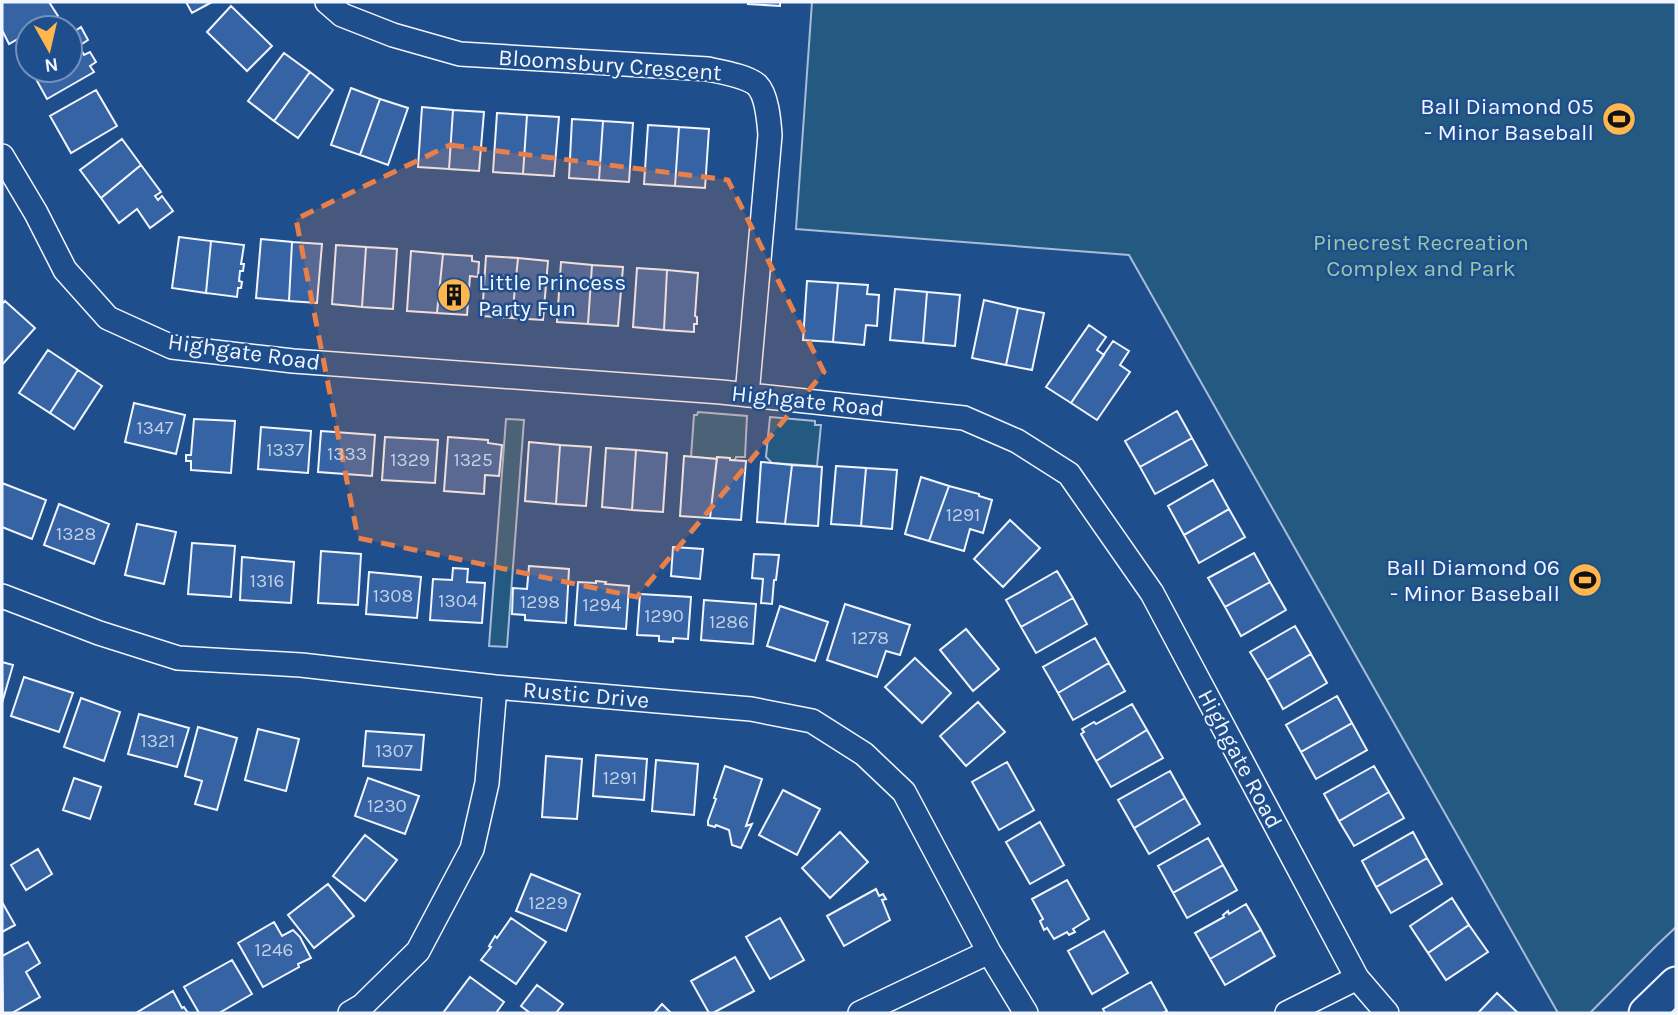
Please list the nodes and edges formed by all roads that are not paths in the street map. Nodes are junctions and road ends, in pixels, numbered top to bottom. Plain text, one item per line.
1 (327, 2) edge
2 (2, 156) edge
3 (747, 395) junction
4 (2, 596) edge
5 (495, 687) junction
6 (989, 951) junction
7 (1357, 978) junction
8 (1676, 984) edge
9 (350, 1013) edge
10 (860, 1013) edge
11 (1026, 1013) edge
12 (1287, 1013) edge
13 (1387, 1013) edge
14 (1646, 1013) edge

1 - 3 street, Bloomsbury Crescent
2 - 3 street, Highgate Road
3 - 7 street, Highgate Road
4 - 5 street, Rustic Drive
5 - 6 street, Rustic Drive
5 - 9 street
6 - 10 street
6 - 11 street, Rustic Drive
7 - 12 street
7 - 13 street, Highgate Road
8 - 14 street

